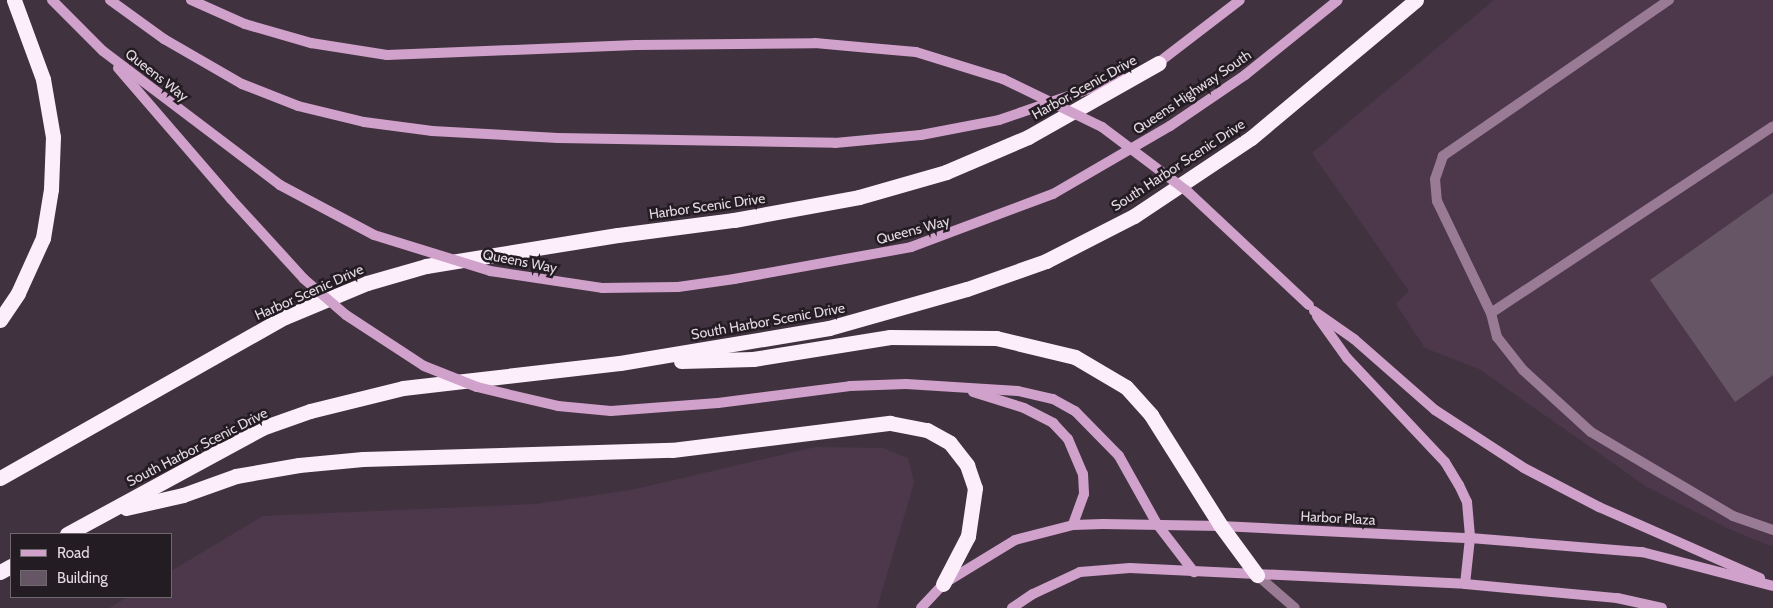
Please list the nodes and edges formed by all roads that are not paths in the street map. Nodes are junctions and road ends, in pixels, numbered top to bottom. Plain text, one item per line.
1 (14, 0) edge
2 (52, 0) edge
3 (110, 0) edge
4 (191, 0) edge
5 (1240, 0) edge
6 (1338, 0) edge
7 (1416, 0) edge
8 (1669, 0) edge
9 (103, 51) junction
10 (1160, 63) junction
11 (1773, 126) edge
12 (1053, 194) joint
13 (1311, 308) junction
14 (1491, 313) junction
15 (0, 320) edge
16 (620, 363) junction
17 (955, 387) junction
18 (0, 478) edge
19 (108, 512) junction
20 (1157, 524) junction
21 (1073, 525) junction
22 (1221, 526) junction
23 (1773, 530) edge
24 (69, 533) edge
25 (1470, 538) junction
26 (1194, 572) junction
27 (1257, 575) junction
28 (943, 584) junction
29 (1465, 584) junction
30 (1773, 585) edge
31 (921, 608) edge
32 (1012, 608) edge
33 (1295, 608) edge
34 (1662, 608) edge

1 - 15 highway
2 - 9 main road, Queens Way
3 - 10 main road
4 - 13 main road, bridge
5 - 10 main road
6 - 12 main road, Queens Highway South
7 - 16 highway, South Harbor Scenic Drive
8 - 14 lane
9 - 12 main road, Queens Way, bridge
9 - 17 main road, bridge
10 - 18 highway, Harbor Scenic Drive
11 - 14 lane
13 - 25 main road
13 - 30 main road
14 - 23 lane
16 - 19 highway, South Harbor Scenic Drive
16 - 22 highway
17 - 20 main road
17 - 21 main road
19 - 24 highway, South Harbor Scenic Drive
19 - 28 highway
20 - 21 main road, Harbor Plaza
20 - 22 main road, Harbor Plaza
20 - 26 main road
21 - 28 main road, Harbor Plaza
22 - 25 main road, Harbor Plaza
22 - 27 highway
25 - 29 main road
25 - 30 main road, Harbor Plaza
26 - 27 main road
26 - 32 main road
27 - 29 main road
27 - 33 lane
28 - 31 main road, Harbor Plaza
29 - 34 main road

